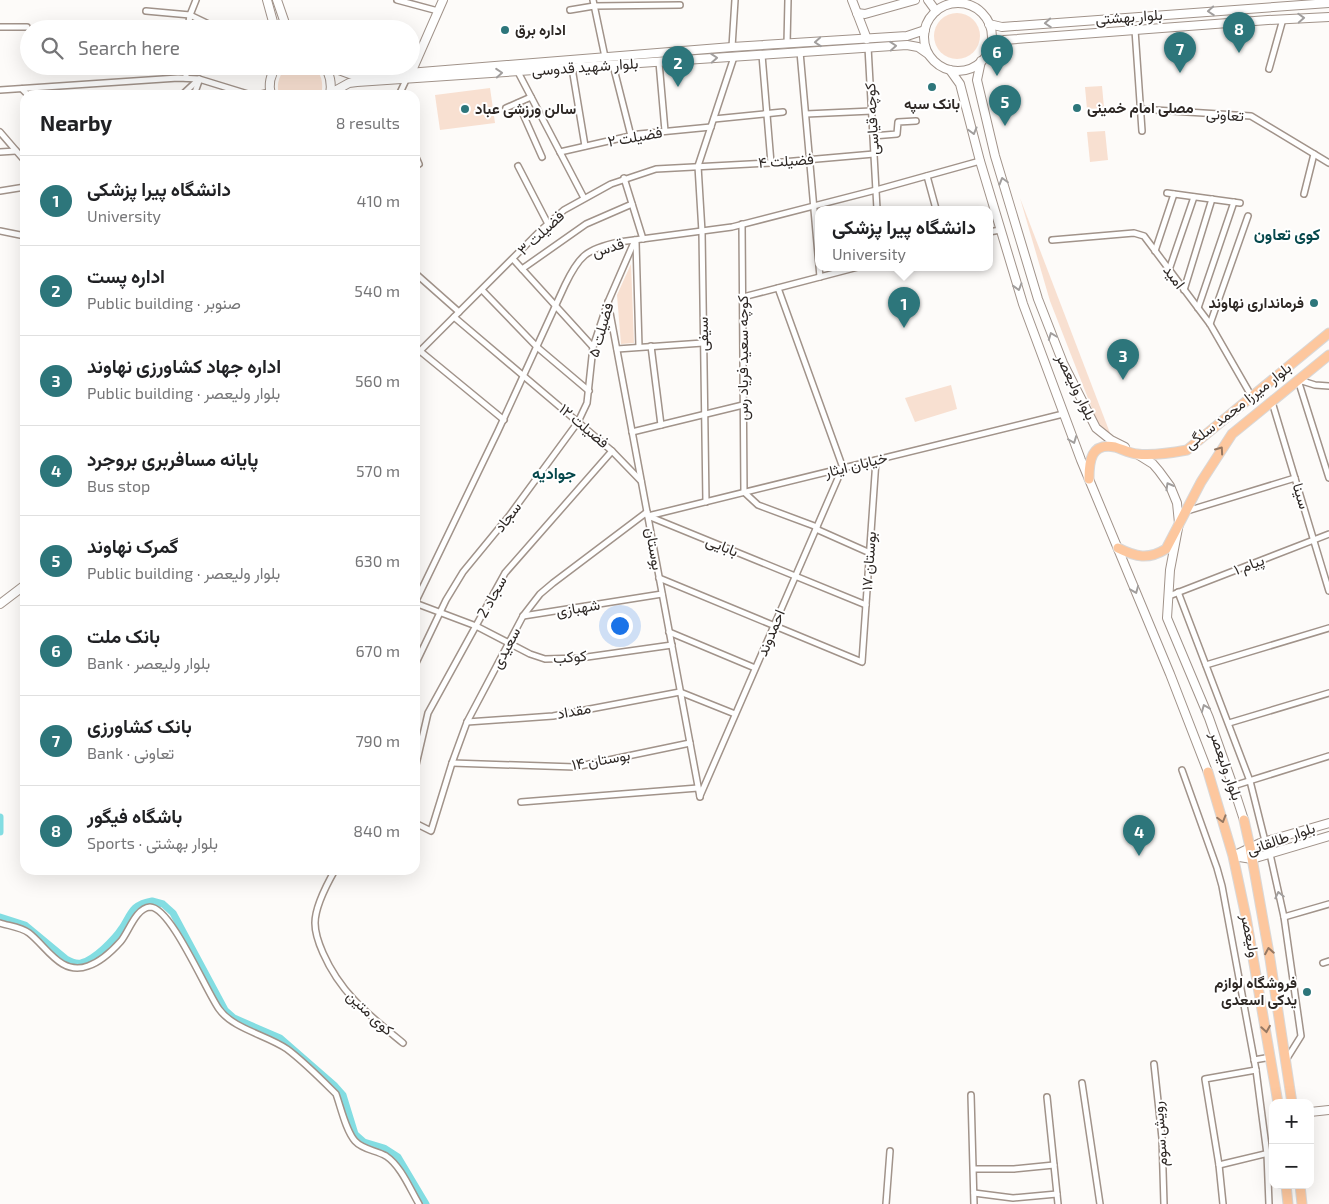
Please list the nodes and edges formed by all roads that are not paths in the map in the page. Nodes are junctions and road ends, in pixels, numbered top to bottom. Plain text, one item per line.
1 (196, 0) edge
2 (267, 0) edge
3 (277, 0) edge
4 (397, 0) edge
5 (443, 0) edge
6 (593, 0) edge
7 (735, 0) edge
8 (788, 0) edge
9 (852, 0) edge
10 (915, 0) edge
11 (928, 0) edge
12 (949, 2) edge
13 (1267, 3) edge
14 (1329, 3) edge
15 (680, 5) dead end
16 (594, 6) junction
17 (570, 10) dead end
18 (146, 11) dead end
19 (438, 11) junction
20 (936, 11) junction
21 (857, 13) junction
22 (190, 15) junction
23 (1329, 17) edge
24 (1283, 19) junction
25 (189, 20) edge
26 (200, 20) edge
27 (273, 20) edge
28 (284, 20) edge
29 (1268, 20) junction
30 (989, 24) junction
31 (0, 27) edge
32 (20, 27) edge
33 (925, 30) junction
34 (1135, 30) junction
35 (867, 39) junction
36 (787, 44) junction
37 (991, 44) junction
38 (732, 47) junction
39 (868, 47) junction
40 (420, 51) edge
41 (800, 52) junction
42 (928, 54) junction
43 (762, 55) junction
44 (605, 57) junction
45 (734, 57) junction
46 (981, 61) junction
47 (659, 62) junction
48 (613, 65) junction
49 (572, 68) junction
50 (950, 70) junction
51 (1269, 70) dead end
52 (518, 72) junction
53 (271, 75) edge
54 (329, 75) edge
55 (353, 75) edge
56 (419, 75) edge
57 (420, 75) edge
58 (409, 76) junction
59 (186, 78) joint
60 (199, 79) junction
61 (22, 89) joint
62 (0, 90) edge
63 (187, 90) edge
64 (196, 90) edge
65 (235, 90) edge
66 (270, 90) edge
67 (330, 90) edge
68 (337, 90) edge
69 (402, 90) edge
70 (531, 97) junction
71 (518, 103) junction
72 (506, 108) dead end
73 (1139, 109) junction
74 (872, 111) junction
75 (783, 112) dead end
76 (766, 113) junction
77 (806, 114) junction
78 (714, 119) junction
79 (916, 121) dead end
80 (711, 127) junction
81 (665, 131) junction
82 (1142, 131) dead end
83 (0, 132) edge
84 (631, 136) junction
85 (873, 136) junction
86 (585, 146) junction
87 (16, 151) junction
88 (0, 152) edge
89 (560, 152) junction
90 (874, 154) junction
91 (1314, 154) junction
92 (20, 155) edge
93 (542, 157) dead end
94 (810, 159) junction
95 (980, 161) junction
96 (771, 163) junction
97 (1329, 163) edge
98 (518, 166) dead end
99 (698, 166) junction
100 (928, 176) junction
101 (624, 178) junction
102 (20, 188) edge
103 (876, 190) junction
104 (0, 191) edge
105 (1167, 193) dead end
106 (1174, 194) junction
107 (1304, 194) dead end
108 (1194, 197) junction
109 (584, 198) junction
110 (1212, 199) junction
111 (1234, 202) junction
112 (1240, 203) dead end
113 (632, 204) junction
114 (814, 206) junction
115 (877, 206) edge
116 (935, 206) edge
117 (1248, 216) dead end
118 (815, 218) edge
119 (548, 224) junction
120 (742, 224) junction
121 (1000, 230) junction
122 (0, 231) edge
123 (993, 231) edge
124 (702, 232) junction
125 (20, 235) edge
126 (643, 239) junction
127 (636, 240) junction
128 (1052, 240) dead end
129 (1155, 251) junction
130 (513, 259) junction
131 (522, 268) junction
132 (1169, 270) junction
133 (819, 271) edge
134 (843, 271) edge
135 (420, 277) edge
136 (820, 277) junction
137 (778, 288) junction
138 (482, 290) junction
139 (1184, 290) junction
140 (743, 297) junction
141 (1038, 299) junction
142 (608, 302) junction
143 (1023, 304) junction
144 (555, 305) junction
145 (1198, 308) junction
146 (459, 312) junction
147 (454, 317) junction
148 (1210, 324) junction
149 (1329, 333) edge
150 (704, 343) junction
151 (651, 346) junction
152 (536, 347) junction
153 (593, 347) junction
154 (639, 347) junction
155 (617, 349) junction
156 (420, 351) joint
157 (1329, 355) edge
158 (523, 375) junction
159 (1298, 380) junction
160 (1329, 386) edge
161 (589, 391) junction
162 (1252, 397) junction
163 (1272, 402) junction
164 (743, 405) junction
165 (704, 414) junction
166 (1063, 414) junction
167 (504, 420) junction
168 (578, 422) junction
169 (661, 425) junction
170 (632, 432) junction
171 (612, 450) junction
172 (1136, 454) junction
173 (876, 460) junction
174 (842, 468) junction
175 (1295, 478) junction
176 (1329, 478) edge
177 (1089, 479) junction
178 (641, 481) junction
179 (744, 492) junction
180 (706, 502) junction
181 (1184, 512) junction
182 (647, 514) junction
183 (1179, 523) junction
184 (816, 528) junction
185 (1329, 534) edge
186 (1313, 539) junction
187 (1118, 548) junction
188 (870, 553) junction
189 (795, 576) junction
190 (659, 578) junction
191 (20, 589) edge
192 (1329, 591) edge
193 (1178, 592) junction
194 (420, 593) edge
195 (662, 594) junction
196 (1169, 596) junction
197 (0, 604) edge
198 (420, 605) edge
199 (866, 605) junction
200 (440, 612) junction
201 (523, 616) junction
202 (774, 625) junction
203 (476, 626) junction
204 (1329, 628) edge
205 (669, 632) junction
206 (509, 643) junction
207 (672, 645) junction
208 (420, 655) edge
209 (1206, 665) junction
210 (755, 668) junction
211 (680, 692) junction
212 (1329, 693) edge
213 (735, 714) junction
214 (467, 722) junction
215 (1229, 723) junction
216 (690, 743) junction
217 (420, 747) edge
218 (1329, 756) edge
219 (452, 763) junction
220 (1182, 770) dead end
221 (1208, 772) joint
222 (1250, 781) junction
223 (1233, 786) junction
224 (698, 788) junction
225 (700, 797) joint
226 (521, 802) dead end
227 (1244, 820) joint
228 (1329, 823) edge
229 (420, 826) edge
230 (1329, 836) edge
231 (1263, 842) junction
232 (1250, 847) junction
233 (1266, 855) junction
234 (1233, 856) junction
235 (1252, 859) junction
236 (333, 875) edge
237 (1329, 904) edge
238 (1284, 918) junction
239 (0, 923) edge
240 (1329, 961) edge
241 (1323, 963) dead end
242 (403, 1044) dead end
243 (1271, 1058) junction
244 (1254, 1060) junction
245 (1286, 1060) junction
246 (1154, 1064) dead end
247 (1256, 1070) junction
248 (1082, 1083) dead end
249 (971, 1095) dead end
250 (1047, 1097) dead end
251 (1277, 1099) edge
252 (1291, 1099) edge
253 (1329, 1110) edge
254 (1314, 1112) edge
255 (1269, 1147) edge
256 (890, 1151) dead end
257 (1269, 1153) edge
258 (1054, 1165) junction
259 (1219, 1166) junction
260 (974, 1169) junction
261 (1269, 1189) edge
262 (1286, 1189) edge
263 (1300, 1189) edge
264 (974, 1193) junction
265 (1057, 1194) junction
266 (419, 1204) edge
267 (886, 1204) edge
268 (974, 1204) edge
269 (1058, 1204) edge
270 (1100, 1204) edge
271 (1164, 1204) edge
272 (1223, 1204) edge
273 (1269, 1204) edge
274 (1288, 1204) edge
275 (1302, 1204) edge

1 - 22 street
2 - 27 main road
3 - 28 main road
4 - 19 street
5 - 19 main road
6 - 16 street
7 - 38 street
8 - 36 street
9 - 21 main road
10 - 21 main road
11 - 20 main road
12 - 20 main road
12 - 30 main road
13 - 14 main road, بلوار بهشتی
13 - 29 main road
13 -> 30 main road, بلوار بهشتی
15 - 16 street
16 - 17 street
16 - 44 street
18 - 22 street
19 - 40 main road
20 - 33 main road
21 - 35 main road
22 - 25 street
22 - 26 street
24 -> 23 main road, بلوار بهشتی
24 - 29 main road, بلوار بهشتی
24 - 51 street
29 - 34 main road, بلوار بهشتی
30 - 37 main road
31 - 32 street
33 - 35 main road, بلوار شهید قدوسی
33 - 42 main road
34 - 37 main road, بلوار بهشتی
34 - 73 street
35 -> 36 main road, بلوار شهید قدوسی
36 - 38 main road, بلوار شهید قدوسی
37 - 46 main road
38 - 44 main road, بلوار شهید قدوسی
39 - 41 main road, بلوار شهید قدوسی
39 -> 42 main road, بلوار شهید قدوسی
39 - 74 street, کوچه قیاسی
41 - 43 main road, بلوار شهید قدوسی
41 - 77 street
42 - 50 main road
43 - 45 main road, بلوار شهید قدوسی
43 - 76 street
44 - 57 main road, بلوار شهید قدوسی
47 -> 45 main road, بلوار شهید قدوسی
45 - 78 street
46 - 50 main road
141 -> 46 main road, بلوار ولیعصر
47 - 48 main road, بلوار شهید قدوسی
47 - 81 street
48 - 49 main road, بلوار شهید قدوسی
48 - 84 street
49 - 52 main road, بلوار شهید قدوسی
49 - 86 street
50 -> 95 main road, بلوار ولیعصر
58 -> 52 main road, بلوار شهید قدوسی
52 - 70 street
53 - 66 main road
54 - 67 main road
55 - 58 main road, بلوار شهید قدوسی
56 - 58 main road, بلوار شهید قدوسی
58 - 68 main road, بلوار شهید قدوسی
58 - 69 street
59 - 60 street
59 - 61 street
60 - 63 street
60 - 64 street
60 - 65 street
61 - 62 street
70 - 71 street
70 - 89 street
71 - 72 street
71 - 93 street
73 - 82 street
73 - 91 street, تعاونی
74 - 77 street
74 - 85 street, کوچه قیاسی
75 - 76 street
76 - 78 street
76 - 96 street
77 - 94 street
78 - 80 street
79 - 85 street
80 - 81 street, فضیلت ۲
80 - 99 street
81 - 84 street, فضیلت ۲
83 - 87 street
84 - 86 street, فضیلت ۲
85 - 90 street, کوچه قیاسی
86 - 89 street, فضیلت ۲
87 - 88 street
87 - 92 street
89 - 109 street
90 - 94 street, فضیلت ۴
90 - 103 street, کوچه قیاسی
91 - 97 street, تعاونی
91 - 107 street
94 - 96 street, فضیلت ۴
94 - 114 street
95 - 100 street, قدس
95 - 121 main road, بلوار ولیعصر
96 - 99 street, فضیلت ۴
98 - 119 street
99 - 101 street, فضیلت ۳
99 - 124 street, سیفی
100 - 103 street, قدس
100 - 116 street
101 - 109 street, فضیلت ۳
101 - 113 street
102 - 104 street
103 - 114 street, قدس
103 - 115 street, کوچه قیاسی
105 - 106 street
106 - 108 street
106 - 129 street
108 - 110 street
108 - 132 street
109 - 119 street, فضیلت ۳
110 - 111 street
110 - 139 street
111 - 112 street
111 - 145 street
113 - 126 street
113 - 131 street
114 - 118 street
114 - 120 street, قدس
117 - 148 street
119 - 130 street, فضیلت ۳
120 - 124 street, قدس
120 - 140 street, کوچه سعید فریاد رس
121 - 123 street
121 -> 143 main road, بلوار ولیعصر
122 - 125 street
124 - 126 street, قدس
124 - 150 street, سیفی
126 - 127 street, قدس
127 - 142 street, فضیلت ۵
127 - 144 street, قدس
127 - 154 street
128 - 129 street, امید
129 - 132 street, امید
130 - 131 street
130 - 138 street, فضیلت ۳
131 - 144 street
132 - 139 street, امید
133 - 136 street
134 - 136 street
135 - 146 street
136 - 137 street
137 - 140 street
137 - 174 street
138 - 146 street, فضیلت ۳
138 - 152 street
139 - 145 street, امید
140 - 164 street, کوچه سعید فریاد رس
141 - 143 main road
172 -> 141 main road, بلوار ولیعصر
142 - 153 street, فضیلت ۵
142 - 155 street, بوستان
143 - 166 main road, بلوار ولیعصر
144 - 152 street, قدس
144 - 153 street
145 - 148 street, امید
146 - 147 street, فضیلت ۳
147 - 156 street, فضیلت ۳
147 - 158 street, فضیلت ۱۲
148 - 162 street, امید
149 - 162 main road, بلوار میرزا محمد سلگی
150 - 151 street
150 - 165 street, سیفی
151 - 154 street
151 - 169 street
152 - 158 street, قدس
152 - 161 street
153 - 161 street, فضیلت ۵
154 - 155 street
155 - 170 street, بوستان
156 - 167 street
157 - 159 main road, بلوار میرزا محمد سلگی
158 - 167 street, قدس
158 - 168 street, فضیلت ۱۲
159 - 160 street
159 - 163 main road, بلوار میرزا محمد سلگی
159 - 176 street
161 - 168 street, فضیلت ۵
162 - 172 main road, بلوار میرزا محمد سلگی
163 - 175 street, سینا
181 -> 163 main road, بلوار میرزا محمد سلگی
164 - 165 street
164 - 179 street, کوچه سعید فریاد رس
165 - 169 street
165 - 180 street, سیفی
166 - 173 street, خیابان ایثار
166 -> 177 main road, بلوار ولیعصر
167 - 194 street, قدس
168 - 171 street, فضیلت ۱۲
168 - 200 street, سجاد
169 - 170 street
170 - 178 street, بوستان
171 - 178 street, فضیلت ۱۲
171 - 203 street, سجاد 2
172 - 177 main road
183 -> 172 main road, بلوار ولیعصر
173 - 174 street, خیابان ایثار
173 - 188 street, بوستان ۱۷
174 - 179 street, خیابان ایثار
174 - 184 street, احمدوند
175 - 181 street
175 - 186 street, سینا
177 - 187 main road, بلوار ولیعصر
178 - 182 street, بوستان
179 - 180 street, خیابان ایثار
179 - 184 street
180 - 182 street, خیابان ایثار
181 - 183 main road, بلوار میرزا محمد سلگی
182 - 189 street, بابایی
182 - 190 street, بوستان
182 - 201 street, سعیدی
183 - 187 main road
183 - 196 main road, بلوار ولیعصر
184 - 188 street
184 - 189 street, احمدوند
185 - 186 street, پیام ۱
186 - 192 street, سینا
186 - 193 street, پیام ۱
187 -> 221 main road, بلوار ولیعصر
188 - 199 street, بوستان ۱۷
189 - 199 street, بابایی
189 - 202 street, احمدوند
190 - 195 street, بوستان
190 - 202 street
191 - 197 main road
193 - 196 street, پیام ۱
193 - 209 street
195 - 201 street, شهبازی
195 - 205 street, بوستان
223 -> 196 main road, بلوار ولیعصر
198 - 200 street, کوکب
199 - 202 street, بوستان ۱۷
200 - 203 street, کوکب
200 - 208 street, سجاد
201 - 206 street, سعیدی
202 - 210 street, احمدوند
203 - 206 street, کوکب
203 - 217 street, سجاد 2
204 - 209 street
205 - 207 street, بوستان
205 - 210 street
206 - 207 street, کوکب
206 - 214 street, سعیدی
207 - 211 street, بوستان
209 - 215 street
210 - 213 street, احمدوند
211 - 213 street
211 - 214 street, مقداد
211 - 216 street, بوستان
212 - 215 street
213 - 225 street, احمدوند
214 - 219 street, سعیدی
215 - 222 street
216 - 219 street, بوستان ۱۴
216 - 224 street, بوستان
218 - 222 street
219 - 229 street, سعیدی
220 - 244 street
221 -> 234 main road, ولیعصر
222 - 223 street
222 - 231 street
223 - 227 main road, بلوار ولیعصر
224 - 225 street, بوستان
224 - 226 street
227 - 232 main road, ولیعصر
228 - 231 main road, بلوار طالقانی
230 - 233 main road, بلوار طالقانی
231 - 232 main road, بلوار طالقانی
231 - 233 main road
232 - 234 main road, بلوار طالقانی
232 - 235 main road, ولیعصر
233 - 235 main road, بلوار طالقانی
238 -> 233 street
234 - 235 main road
234 -> 243 main road, ولیعصر
245 -> 235 main road, ولیعصر
236 - 242 street, کوی متین
237 - 238 street
238 - 245 street
239 - 266 street
240 - 241 street
243 - 244 street
243 - 251 main road, ولیعصر
244 - 247 street
245 - 252 main road, ولیعصر
246 - 271 street, رویش سوم
247 - 255 street
247 - 259 street
248 - 270 street
249 - 260 street
250 - 258 street
253 - 254 main road
256 - 267 street
257 - 259 street
258 - 260 street
258 - 265 street
259 - 272 street
260 - 264 street
261 - 273 street
262 - 274 main road
263 - 275 main road
264 - 265 street
264 - 268 street
265 - 269 street

